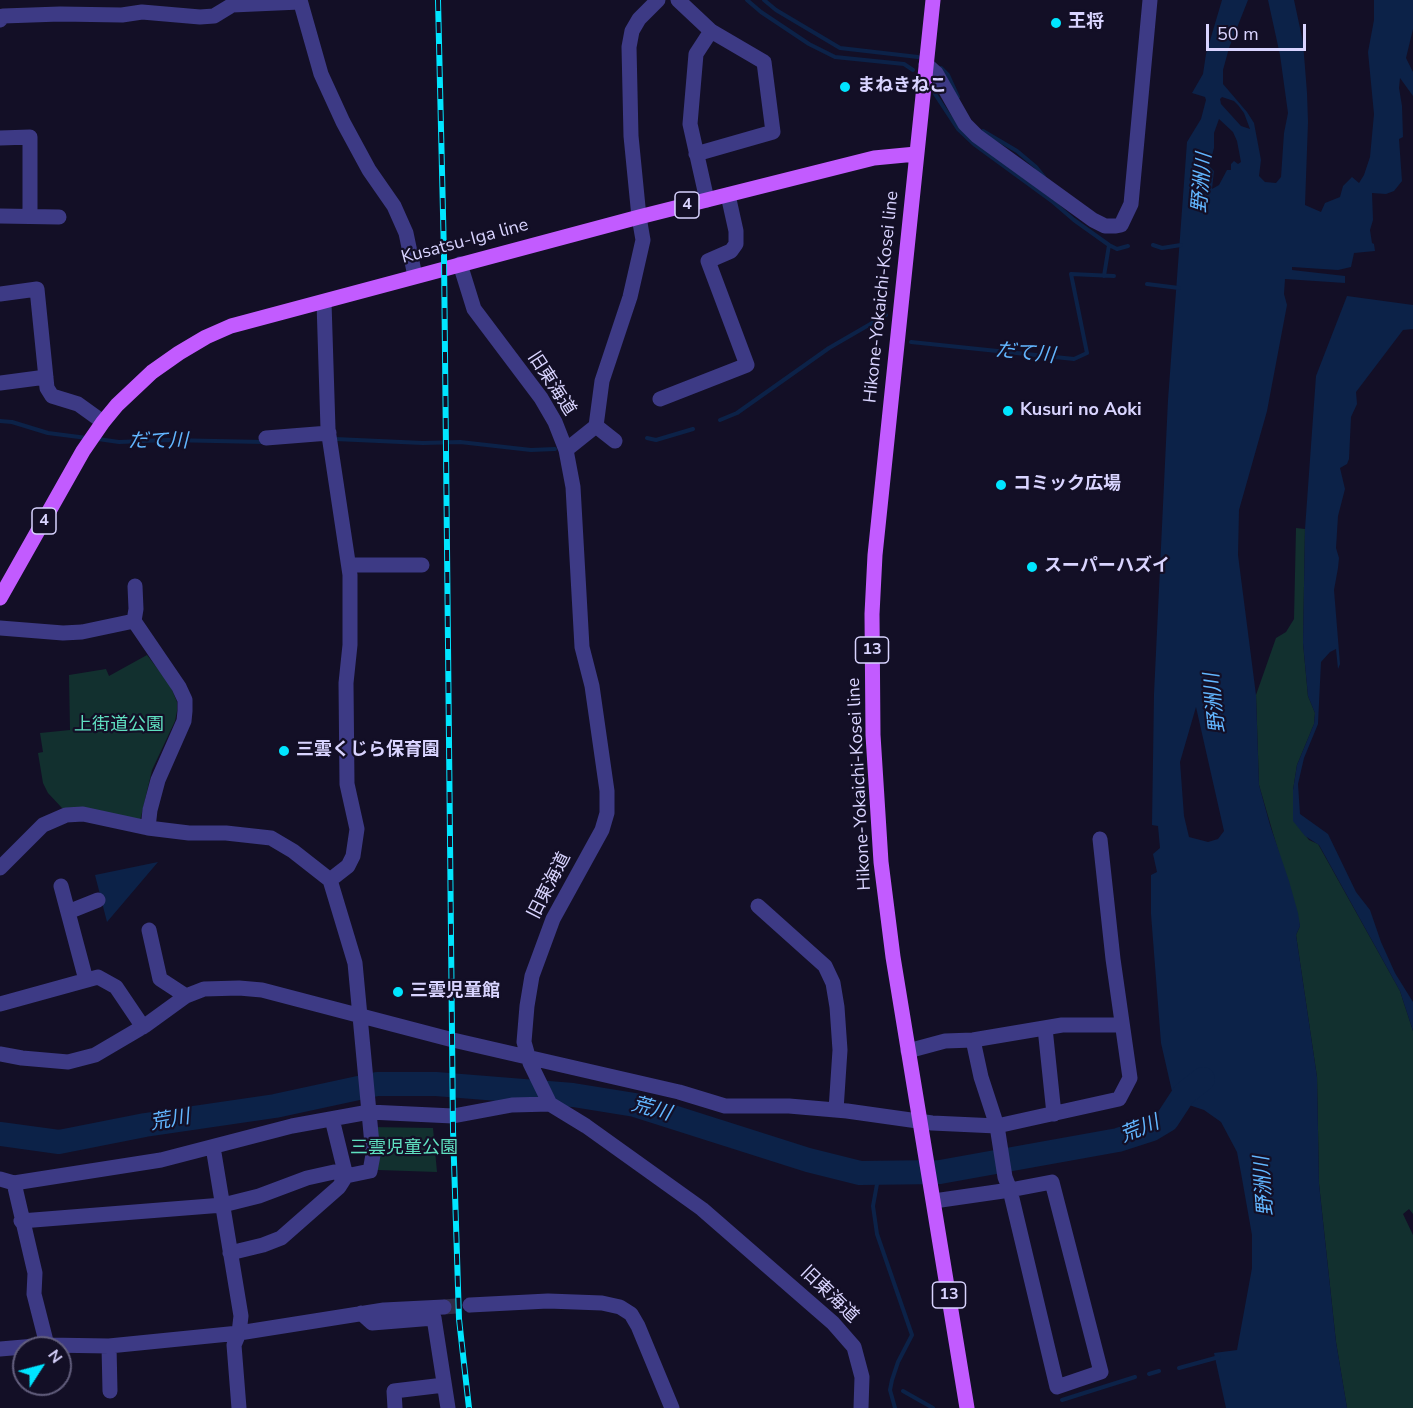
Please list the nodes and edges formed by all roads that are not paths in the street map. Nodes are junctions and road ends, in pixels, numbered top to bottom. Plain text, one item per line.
1 (658, 0) edge
2 (678, 0) edge
3 (933, 0) edge
4 (1150, 0) edge
5 (300, 1) edge
6 (0, 20) edge
7 (711, 31) junction
8 (926, 64) junction
9 (0, 138) edge
10 (696, 154) junction
11 (916, 154) junction
12 (728, 195) junction
13 (707, 200) junction
14 (30, 215) junction
15 (0, 216) edge
16 (59, 217) dead end
17 (639, 217) junction
18 (459, 264) junction
19 (415, 276) junction
20 (0, 294) edge
21 (324, 302) junction
22 (46, 377) junction
23 (0, 383) edge
24 (660, 399) dead end
25 (103, 422) junction
26 (596, 426) junction
27 (328, 433) junction
28 (266, 438) dead end
29 (615, 441) dead end
30 (566, 450) junction
31 (349, 565) junction
32 (422, 565) dead end
33 (135, 586) dead end
34 (0, 597) edge
35 (134, 621) junction
36 (0, 628) edge
37 (148, 828) junction
38 (1100, 839) dead end
39 (0, 868) edge
40 (330, 880) junction
41 (61, 886) dead end
42 (98, 900) dead end
43 (758, 906) dead end
44 (68, 912) junction
45 (149, 930) dead end
46 (86, 980) junction
47 (186, 996) junction
48 (0, 1004) edge
49 (359, 1014) junction
50 (1122, 1025) junction
51 (143, 1027) junction
52 (1045, 1028) junction
53 (973, 1040) junction
54 (908, 1051) junction
55 (0, 1054) edge
56 (529, 1060) junction
57 (550, 1104) junction
58 (368, 1107) junction
59 (836, 1110) junction
60 (1054, 1114) junction
61 (332, 1119) junction
62 (920, 1121) junction
63 (997, 1129) junction
64 (213, 1147) junction
65 (345, 1176) junction
66 (7, 1181) edge
67 (1007, 1183) junction
68 (934, 1202) junction
69 (223, 1205) junction
70 (21, 1221) junction
71 (230, 1253) junction
72 (470, 1305) tunnel mouth
73 (444, 1306) tunnel mouth
74 (361, 1313) junction
75 (239, 1333) junction
76 (45, 1336) edge
77 (72, 1345) edge
78 (109, 1346) junction
79 (444, 1385) junction
80 (110, 1391) dead end
81 (239, 1408) edge
82 (395, 1408) edge
83 (448, 1408) edge
84 (672, 1408) edge
85 (861, 1408) edge
86 (967, 1408) edge

1 - 17 street
2 - 7 street
3 - 8 main road
4 - 8 street
5 - 6 street
5 - 19 street
7 - 10 street
7 - 10 street
8 - 11 main road
9 - 14 street
10 - 13 street
11 - 12 main road, Kusatsu-Iga line / 4
11 - 54 main road, Hikone-Yokaichi-Kosei line / 13
12 - 13 main road, Kusatsu-Iga line / 4
12 - 24 street
13 - 17 main road, Kusatsu-Iga line / 4
14 - 15 street
14 - 16 street
17 - 18 main road, Kusatsu-Iga line / 4
17 - 26 street
18 - 19 main road, Kusatsu-Iga line / 4
18 - 30 street, 旧東海道
19 - 21 main road, Kusatsu-Iga line / 4
20 - 22 street
21 - 25 main road, Kusatsu-Iga line / 4
21 - 27 street
22 - 23 street
22 - 25 street
25 - 34 main road, Kusatsu-Iga line / 4
26 - 29 street
26 - 30 street
27 - 28 street
27 - 31 street
30 - 56 street, 旧東海道
31 - 32 street
31 - 40 street
33 - 35 street
35 - 36 street
35 - 37 street
37 - 39 street
37 - 40 street
38 - 50 street
40 - 49 street
41 - 44 street
42 - 44 street
43 - 59 street
44 - 46 street
45 - 47 street
46 - 48 street
46 - 51 street
47 - 49 street
47 - 51 street
49 - 56 street
49 - 58 street
50 - 52 street
50 - 60 street
51 - 55 street
52 - 53 street
52 - 60 street
53 - 54 street
53 - 63 street
54 - 62 main road, Hikone-Yokaichi-Kosei line / 13
56 - 57 street, 旧東海道
56 - 59 street
57 - 58 street
57 - 85 street, 旧東海道
58 - 61 street
58 - 65 street
59 - 62 street
60 - 63 street
61 - 64 street
61 - 65 street
62 - 63 street
62 - 68 main road, Hikone-Yokaichi-Kosei line / 13
63 - 67 street
64 - 66 street
64 - 69 street
65 - 69 street
65 - 71 street
66 - 70 street
67 - 67 street
67 - 68 street
68 - 86 main road, Hikone-Yokaichi-Kosei line / 13
69 - 70 street
69 - 71 street
70 - 76 street
71 - 75 street
72 - 84 street
73 - 74 street
74 - 75 street
74 - 79 street
75 - 78 street
75 - 81 street
77 - 78 street
78 - 80 street
79 - 82 street
79 - 83 street

